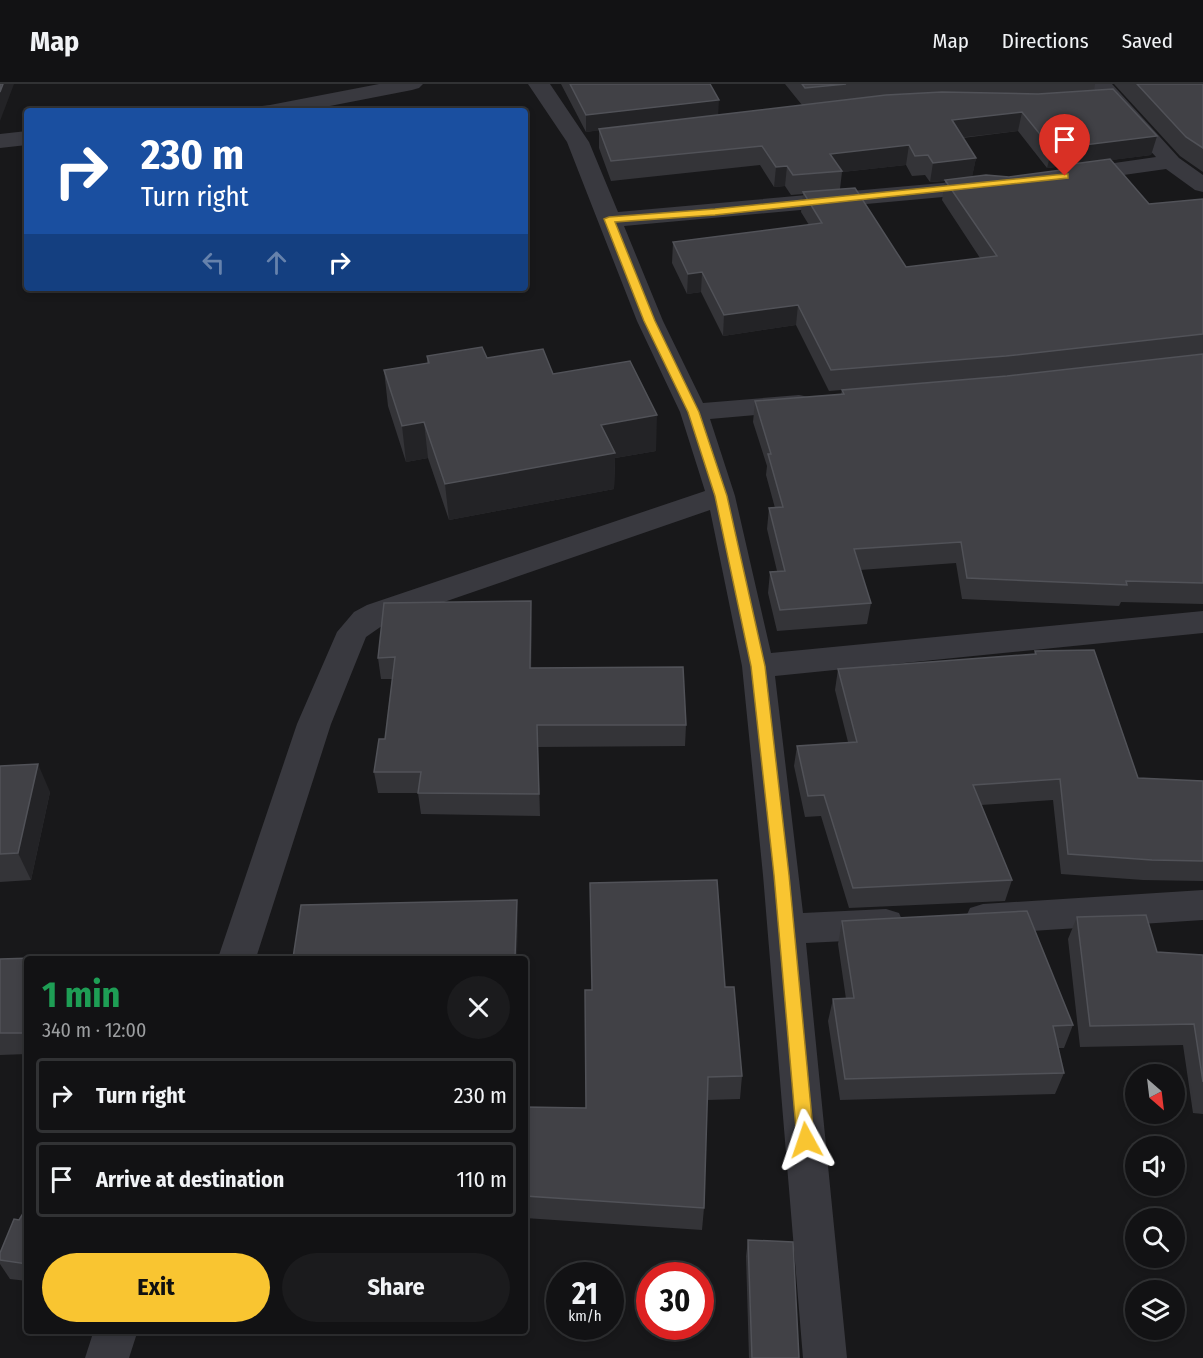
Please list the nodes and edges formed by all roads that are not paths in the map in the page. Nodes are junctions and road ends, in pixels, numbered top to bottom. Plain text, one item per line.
1 (412, 84) edge
2 (539, 84) edge
3 (1102, 95) edge
4 (286, 108) edge
5 (24, 138) edge
6 (0, 141) edge
7 (1170, 162) junction
8 (1050, 178) edge
9 (1005, 183) edge
10 (1203, 185) edge
11 (609, 219) junction
12 (819, 401) edge
13 (693, 412) junction
14 (721, 496) junction
15 (1203, 622) edge
16 (758, 666) junction
17 (1203, 904) edge
18 (953, 921) edge
19 (917, 922) edge
20 (786, 929) junction
21 (238, 956) edge
22 (115, 1334) edge
23 (107, 1358) edge
24 (825, 1358) edge

1 - 4 street
2 - 11 street
3 - 7 street
5 - 6 street
7 - 8 street
7 - 10 street
9 - 11 street
11 - 13 street
12 - 13 street
13 - 14 street
14 - 16 street
14 - 21 street
15 - 16 street
16 - 20 street
17 - 18 street
19 - 20 street
20 - 24 street
22 - 23 street

